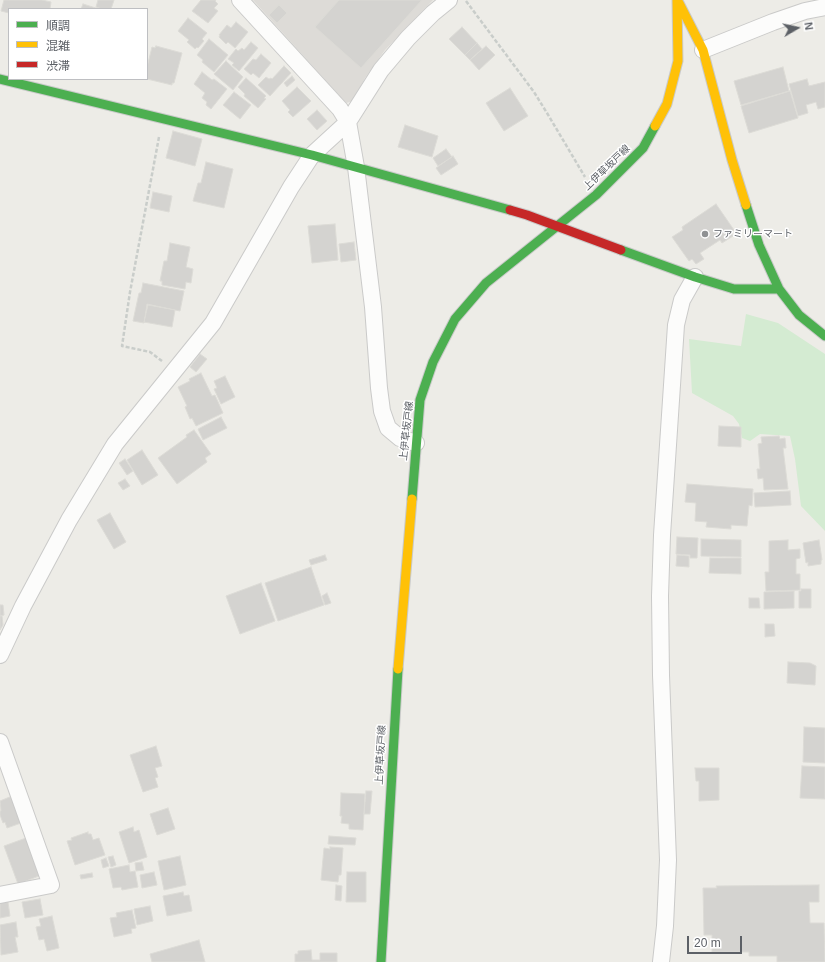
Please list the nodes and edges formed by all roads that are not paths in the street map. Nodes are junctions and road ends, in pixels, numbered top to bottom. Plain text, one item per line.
1 (240, 0) edge
2 (449, 0) edge
3 (677, 0) edge
4 (825, 8) edge
5 (703, 50) junction
6 (0, 79) edge
7 (348, 122) junction
8 (312, 155) junction
9 (356, 167) junction
10 (557, 228) junction
11 (695, 277) junction
12 (779, 289) junction
13 (825, 336) edge
14 (416, 443) junction
15 (0, 655) edge
16 (0, 742) edge
17 (0, 895) edge
18 (381, 962) edge
19 (661, 962) edge

1 - 7 street
2 - 7 street
3 - 5 street
3 - 10 street, 上伊草坂戸線
4 - 5 street
5 - 12 street
6 - 8 street
7 - 8 street
7 - 9 street
8 - 9 street
8 - 15 street
9 - 10 street
9 - 14 street
10 - 11 street
10 - 14 street, 上伊草坂戸線
11 - 12 street
11 - 19 street
12 - 13 street
14 - 18 street, 上伊草坂戸線
16 - 17 street

